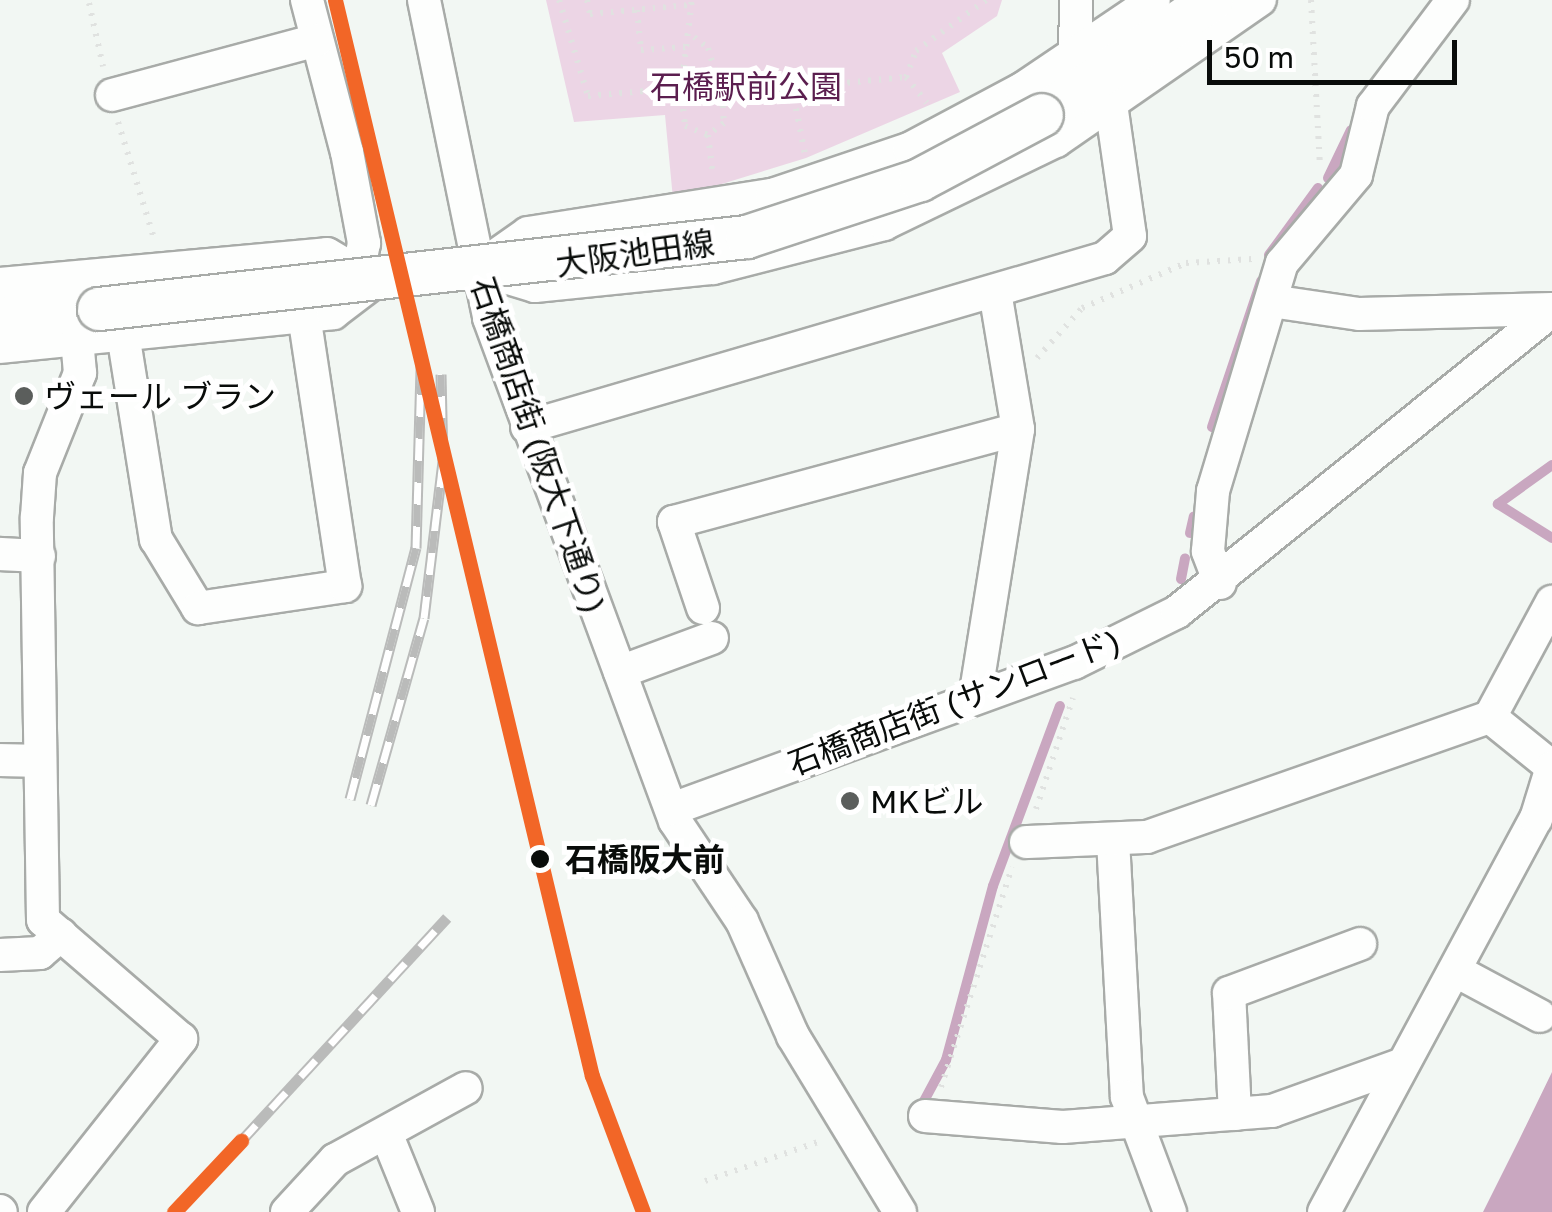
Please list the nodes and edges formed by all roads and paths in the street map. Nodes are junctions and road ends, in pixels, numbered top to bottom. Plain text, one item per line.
1 (307, 0) edge
2 (424, 0) edge
3 (558, 0) edge
4 (587, 0) edge
5 (986, 0) edge
6 (1076, 0) edge
7 (1154, 0) edge
8 (1212, 0) edge
9 (1260, 0) edge
10 (1311, 0) edge
11 (1453, 0) edge
12 (89, 3) dead end
13 (690, 3) edge
14 (638, 10) junction
15 (694, 37) junction
16 (316, 40) junction
17 (686, 47) junction
18 (1075, 54) junction
19 (714, 72) junction
20 (690, 74) junction
21 (906, 77) junction
22 (682, 88) junction
23 (792, 88) junction
24 (112, 94) junction
25 (722, 94) junction
26 (1111, 104) junction
27 (936, 116) dead end
28 (976, 116) junction
29 (708, 135) junction
30 (808, 165) dead end
31 (1004, 170) junction
32 (723, 196) junction
33 (1328, 201) junction
34 (560, 230) junction
35 (746, 262) junction
36 (1282, 262) junction
37 (164, 268) junction
38 (478, 268) junction
39 (364, 276) junction
40 (566, 283) junction
41 (0, 284) edge
42 (996, 297) junction
43 (1271, 301) junction
44 (1552, 310) edge
45 (304, 316) junction
46 (0, 319) edge
47 (100, 327) junction
48 (0, 347) edge
49 (1016, 382) junction
50 (527, 427) junction
51 (1018, 429) junction
52 (0, 554) edge
53 (38, 556) junction
54 (1220, 583) junction
55 (1552, 602) edge
56 (620, 672) junction
57 (1071, 687) dead end
58 (975, 698) junction
59 (1490, 717) junction
60 (0, 760) edge
61 (40, 761) junction
62 (1552, 767) edge
63 (673, 815) junction
64 (1113, 840) junction
65 (1026, 842) junction
66 (61, 935) junction
67 (1360, 944) dead end
68 (0, 955) edge
69 (1456, 971) junction
70 (1540, 1016) dead end
71 (1403, 1064) junction
72 (466, 1088) dead end
73 (1235, 1114) junction
74 (925, 1116) joint
75 (1132, 1119) junction
76 (846, 1132) junction
77 (386, 1133) junction
78 (706, 1181) dead end
79 (44, 1212) edge
80 (288, 1212) edge
81 (418, 1212) edge
82 (900, 1212) edge
83 (1170, 1212) edge
84 (1324, 1212) edge

1 - 16 street
2 - 38 street, 石橋商店街 (阪大下通り)
3 - 22 path
4 - 14 path
5 - 21 path
6 - 18 street
7 - 18 street
8 - 47 main road, 大阪池田線, bridge
9 - 26 street
10 - 33 path
11 - 33 street
12 - 24 path
13 - 14 path
13 - 15 path
14 - 17 path
15 - 17 path
15 - 19 path
16 - 24 street
16 - 39 street
17 - 20 path
18 - 28 street
19 - 20 path
19 - 25 path
20 - 22 path
21 - 23 path
21 - 27 path
22 - 29 path
23 - 25 path
23 - 30 path
24 - 37 path
25 - 29 path
26 - 31 street
26 - 42 street
28 - 31 street
28 - 32 street
29 - 32 path
31 - 35 street
32 - 34 street
32 - 35 street
33 - 36 street
34 - 38 street
34 - 40 street
35 - 40 street
36 - 43 street
36 - 49 path
37 - 39 street
37 - 41 street
38 - 39 street
38 - 40 street
38 - 50 street, 石橋商店街 (阪大下通り)
39 - 45 street
42 - 49 street
42 - 50 street
43 - 44 street
43 - 54 street
44 - 54 street, 石橋商店街 (サンロード)
45 - 47 street
45 - 47 street
46 - 47 main road, 大阪池田線
47 - 48 street
47 - 53 street
49 - 51 street
50 - 56 street, 石橋商店街 (阪大下通り)
51 - 56 street
51 - 58 street
52 - 53 street
53 - 61 street
54 - 58 street, 石橋商店街 (サンロード)
55 - 59 street
56 - 63 street, 石橋商店街 (阪大下通り)
57 - 65 path
58 - 63 street, 石橋商店街 (サンロード)
59 - 62 street
59 - 64 street
60 - 61 street
61 - 66 street
62 - 69 street
63 - 76 street, 石橋商店街 (阪大下通り)
64 - 65 street
64 - 75 street
65 - 74 path
66 - 68 street
66 - 79 street
67 - 73 street
69 - 70 street
69 - 71 street
71 - 73 street
71 - 84 street
72 - 77 street
73 - 75 street
74 - 75 street
75 - 83 street
76 - 78 path
76 - 82 street, 石橋商店街 (阪大下通り)
77 - 80 street
77 - 81 street

